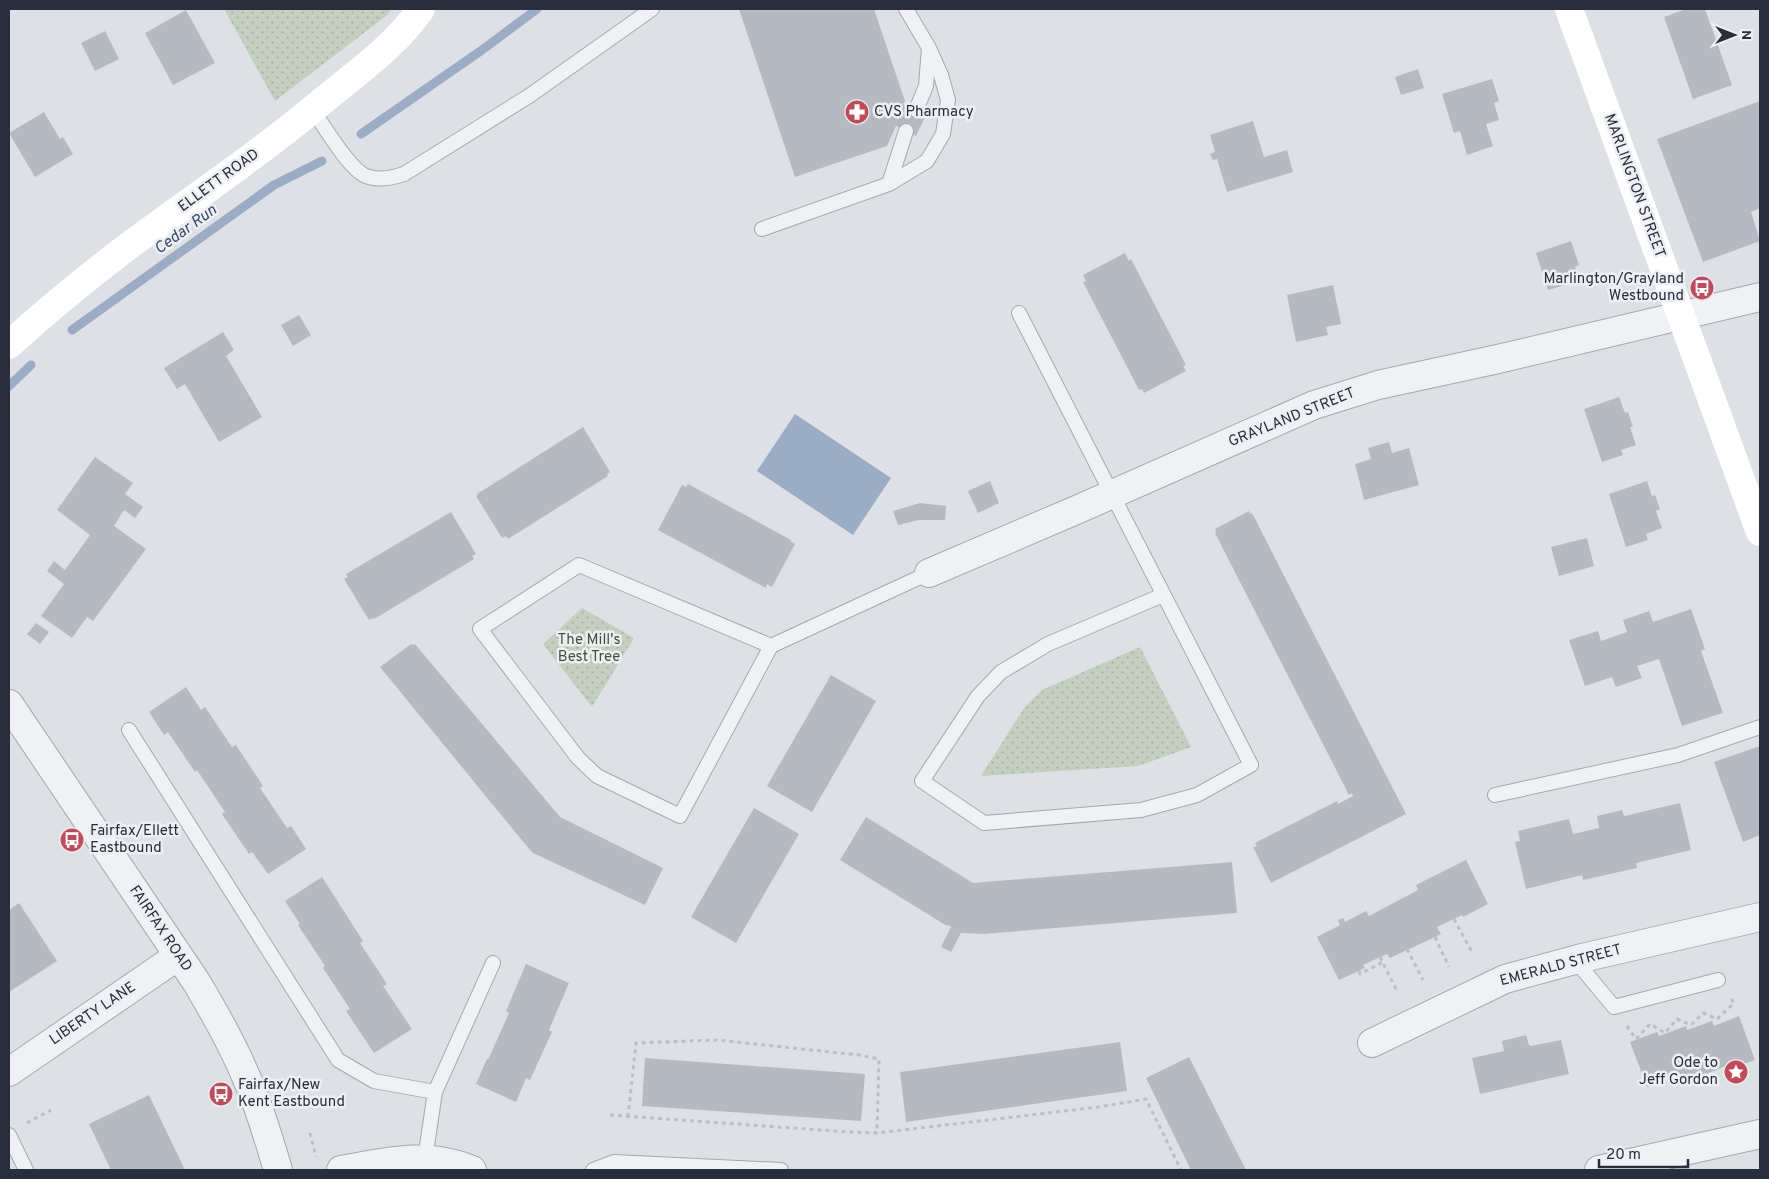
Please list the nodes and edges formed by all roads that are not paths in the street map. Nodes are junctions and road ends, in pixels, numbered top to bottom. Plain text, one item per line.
1 (421, 9) edge
2 (652, 9) edge
3 (906, 9) edge
4 (1576, 10) edge
5 (929, 48) junction
6 (313, 110) junction
7 (916, 110) dead end
8 (906, 131) dead end
9 (889, 184) junction
10 (762, 228) dead end
11 (1760, 297) edge
12 (1019, 313) dead end
13 (1682, 316) junction
14 (9, 345) edge
15 (1112, 494) junction
16 (1760, 532) edge
17 (929, 572) joint
18 (1163, 595) junction
19 (771, 646) junction
20 (9, 704) edge
21 (1760, 727) edge
22 (129, 730) dead end
23 (1495, 795) dead end
24 (1760, 917) edge
25 (178, 956) junction
26 (1575, 960) junction
27 (493, 964) dead end
28 (1718, 980) dead end
29 (1372, 1043) dead end
30 (9, 1072) edge
31 (435, 1092) junction
32 (1760, 1134) edge
33 (9, 1135) edge
34 (425, 1159) junction
35 (329, 1166) edge
36 (26, 1170) edge
37 (278, 1170) edge
38 (472, 1170) edge
39 (594, 1170) edge
40 (781, 1170) edge
41 (1598, 1170) edge

1 - 6 street, ELLETT ROAD
2 - 6 lane
3 - 5 lane
4 - 13 street, MARLINGTON STREET
5 - 7 lane
5 - 9 lane
6 - 14 street, ELLETT ROAD
8 - 9 lane
9 - 10 lane
11 - 13 street, GRAYLAND STREET
12 - 15 lane
13 - 15 street, GRAYLAND STREET
13 - 16 street, MARLINGTON STREET
15 - 17 street, GRAYLAND STREET
15 - 18 lane
17 - 19 lane
18 - 18 lane
19 - 19 lane
20 - 25 street, FAIRFAX ROAD
21 - 23 lane
22 - 31 lane
24 - 26 street, EMERALD STREET
25 - 30 street, LIBERTY LANE
25 - 37 street, FAIRFAX ROAD
26 - 28 lane
26 - 29 street, EMERALD STREET
27 - 31 lane
31 - 34 lane
32 - 41 street
33 - 36 lane
34 - 35 street
34 - 38 street
39 - 40 lane

